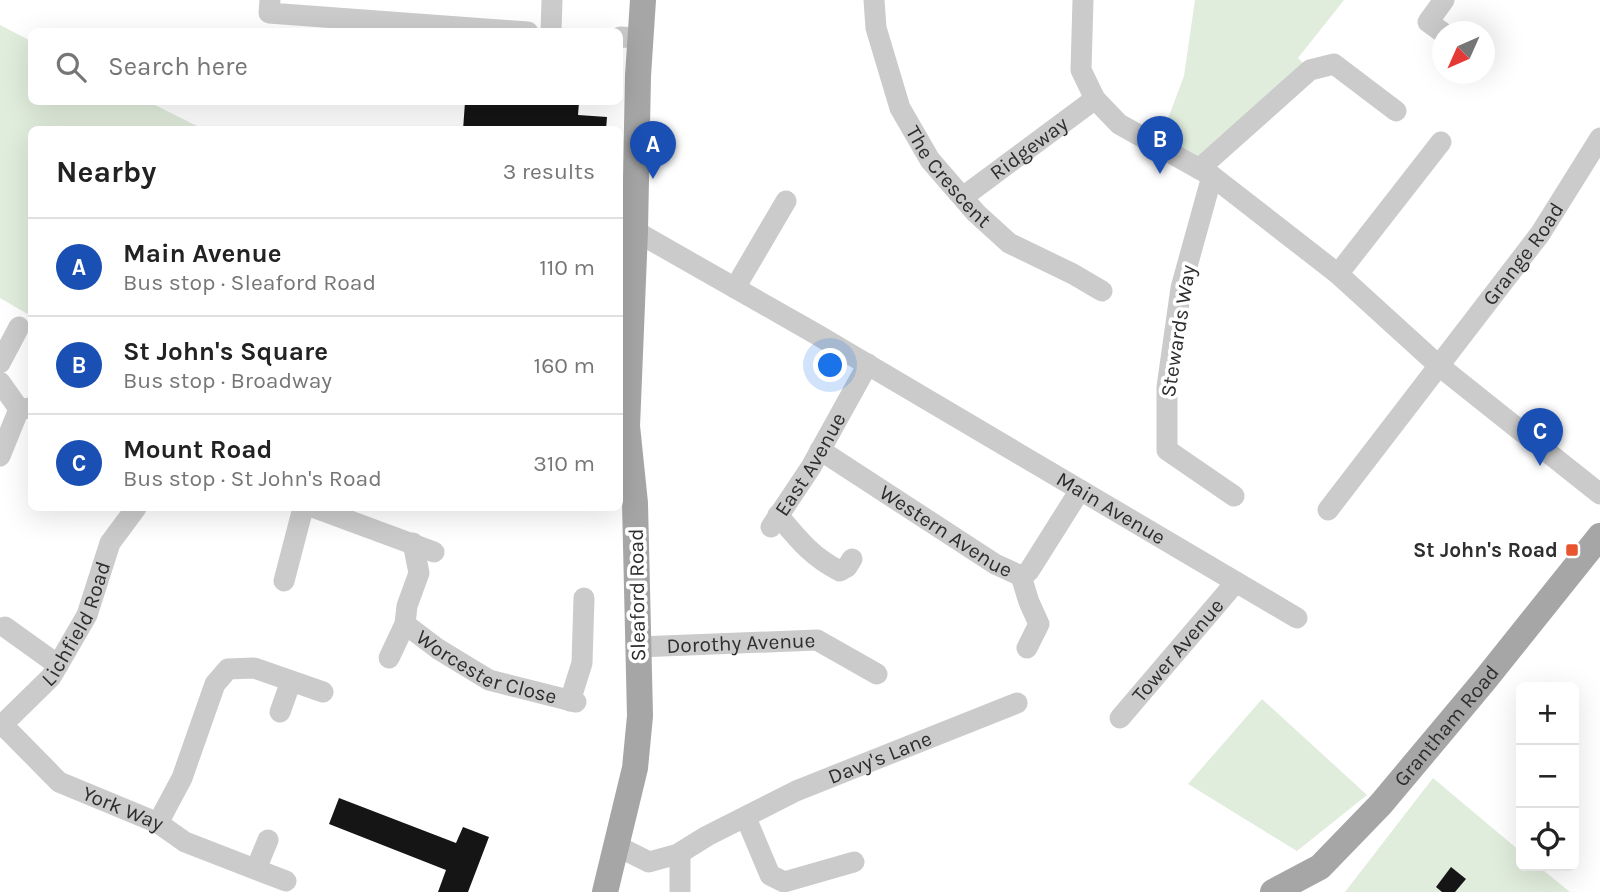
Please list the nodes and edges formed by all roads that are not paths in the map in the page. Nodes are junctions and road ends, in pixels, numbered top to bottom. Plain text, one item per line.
1 (270, 0) edge
2 (552, 0) edge
3 (643, 0) edge
4 (874, 0) edge
5 (1083, 0) edge
6 (1444, 0) edge
7 (1432, 25) edge
8 (473, 28) edge
9 (551, 28) edge
10 (630, 37) edge
11 (629, 75) edge
12 (1095, 99) junction
13 (1396, 111) dead end
14 (1600, 138) edge
15 (1441, 142) dead end
16 (1206, 173) junction
17 (963, 197) junction
18 (786, 201) dead end
19 (627, 239) edge
20 (1338, 275) junction
21 (735, 288) junction
22 (1102, 291) dead end
23 (19, 327) dead end
24 (0, 363) edge
25 (868, 364) junction
26 (1438, 365) junction
27 (0, 382) edge
28 (624, 401) edge
29 (25, 409) edge
30 (820, 450) junction
31 (0, 456) edge
32 (1080, 490) junction
33 (1600, 494) edge
34 (1234, 496) dead end
35 (1328, 510) dead end
36 (134, 511) edge
37 (302, 511) edge
38 (324, 511) edge
39 (1600, 536) edge
40 (414, 542) junction
41 (434, 552) dead end
42 (852, 559) dead end
43 (1021, 576) junction
44 (284, 581) dead end
45 (1236, 582) junction
46 (584, 598) dead end
47 (1297, 618) dead end
48 (405, 624) junction
49 (5, 627) dead end
50 (638, 647) junction
51 (1027, 648) dead end
52 (389, 658) dead end
53 (58, 665) junction
54 (877, 674) dead end
55 (290, 681) junction
56 (323, 692) dead end
57 (1017, 703) dead end
58 (280, 712) dead end
59 (1120, 718) dead end
60 (2, 726) edge
61 (746, 818) junction
62 (158, 823) junction
63 (268, 840) dead end
64 (617, 846) junction
65 (680, 853) junction
66 (854, 862) dead end
67 (256, 869) junction
68 (286, 881) dead end
69 (605, 892) edge
70 (680, 892) edge
71 (1273, 892) edge

1 - 8 street
2 - 9 street
3 - 10 main road, Sleaford Road
4 - 17 street, The Crescent
5 - 12 street
6 - 7 street
10 - 11 main road, Sleaford Road
11 - 19 main road, Sleaford Road
12 - 16 street
12 - 17 street, Ridgeway
13 - 16 street
14 - 26 street, Grange Road
15 - 20 street
16 - 20 street
16 - 34 street, Stewards Way
17 - 22 street, The Crescent
18 - 21 street
19 - 21 street, Main Avenue
19 - 28 main road, Sleaford Road
20 - 26 street
21 - 25 street, Main Avenue
23 - 24 street
25 - 30 street, East Avenue
25 - 32 street, Main Avenue
26 - 33 street
26 - 35 street, Grange Road
27 - 29 street
28 - 50 main road, Sleaford Road
29 - 31 street
30 - 42 street, East Avenue
30 - 43 street, Western Avenue
32 - 43 street, Western Avenue
32 - 45 street, Main Avenue
36 - 53 street, Lichfield Road
37 - 44 street
38 - 40 street
39 - 71 main road, Grantham Road
40 - 41 street
40 - 48 street, Worcester Close
43 - 51 street
45 - 47 street, Main Avenue
45 - 59 street, Tower Avenue
46 - 48 street, Worcester Close
48 - 52 street, Worcester Close
49 - 53 street
50 - 54 street, Dorothy Avenue
50 - 64 main road, Sleaford Road
53 - 60 street, Lichfield Road
55 - 56 street
55 - 58 street
55 - 62 street
57 - 61 street, Davy's Lane
60 - 62 street, York Way
61 - 65 street, Davy's Lane
61 - 66 street
62 - 67 street, York Way
63 - 67 street
64 - 65 street, Davy's Lane
64 - 69 main road, Sleaford Road
65 - 70 street
67 - 68 street, York Way

